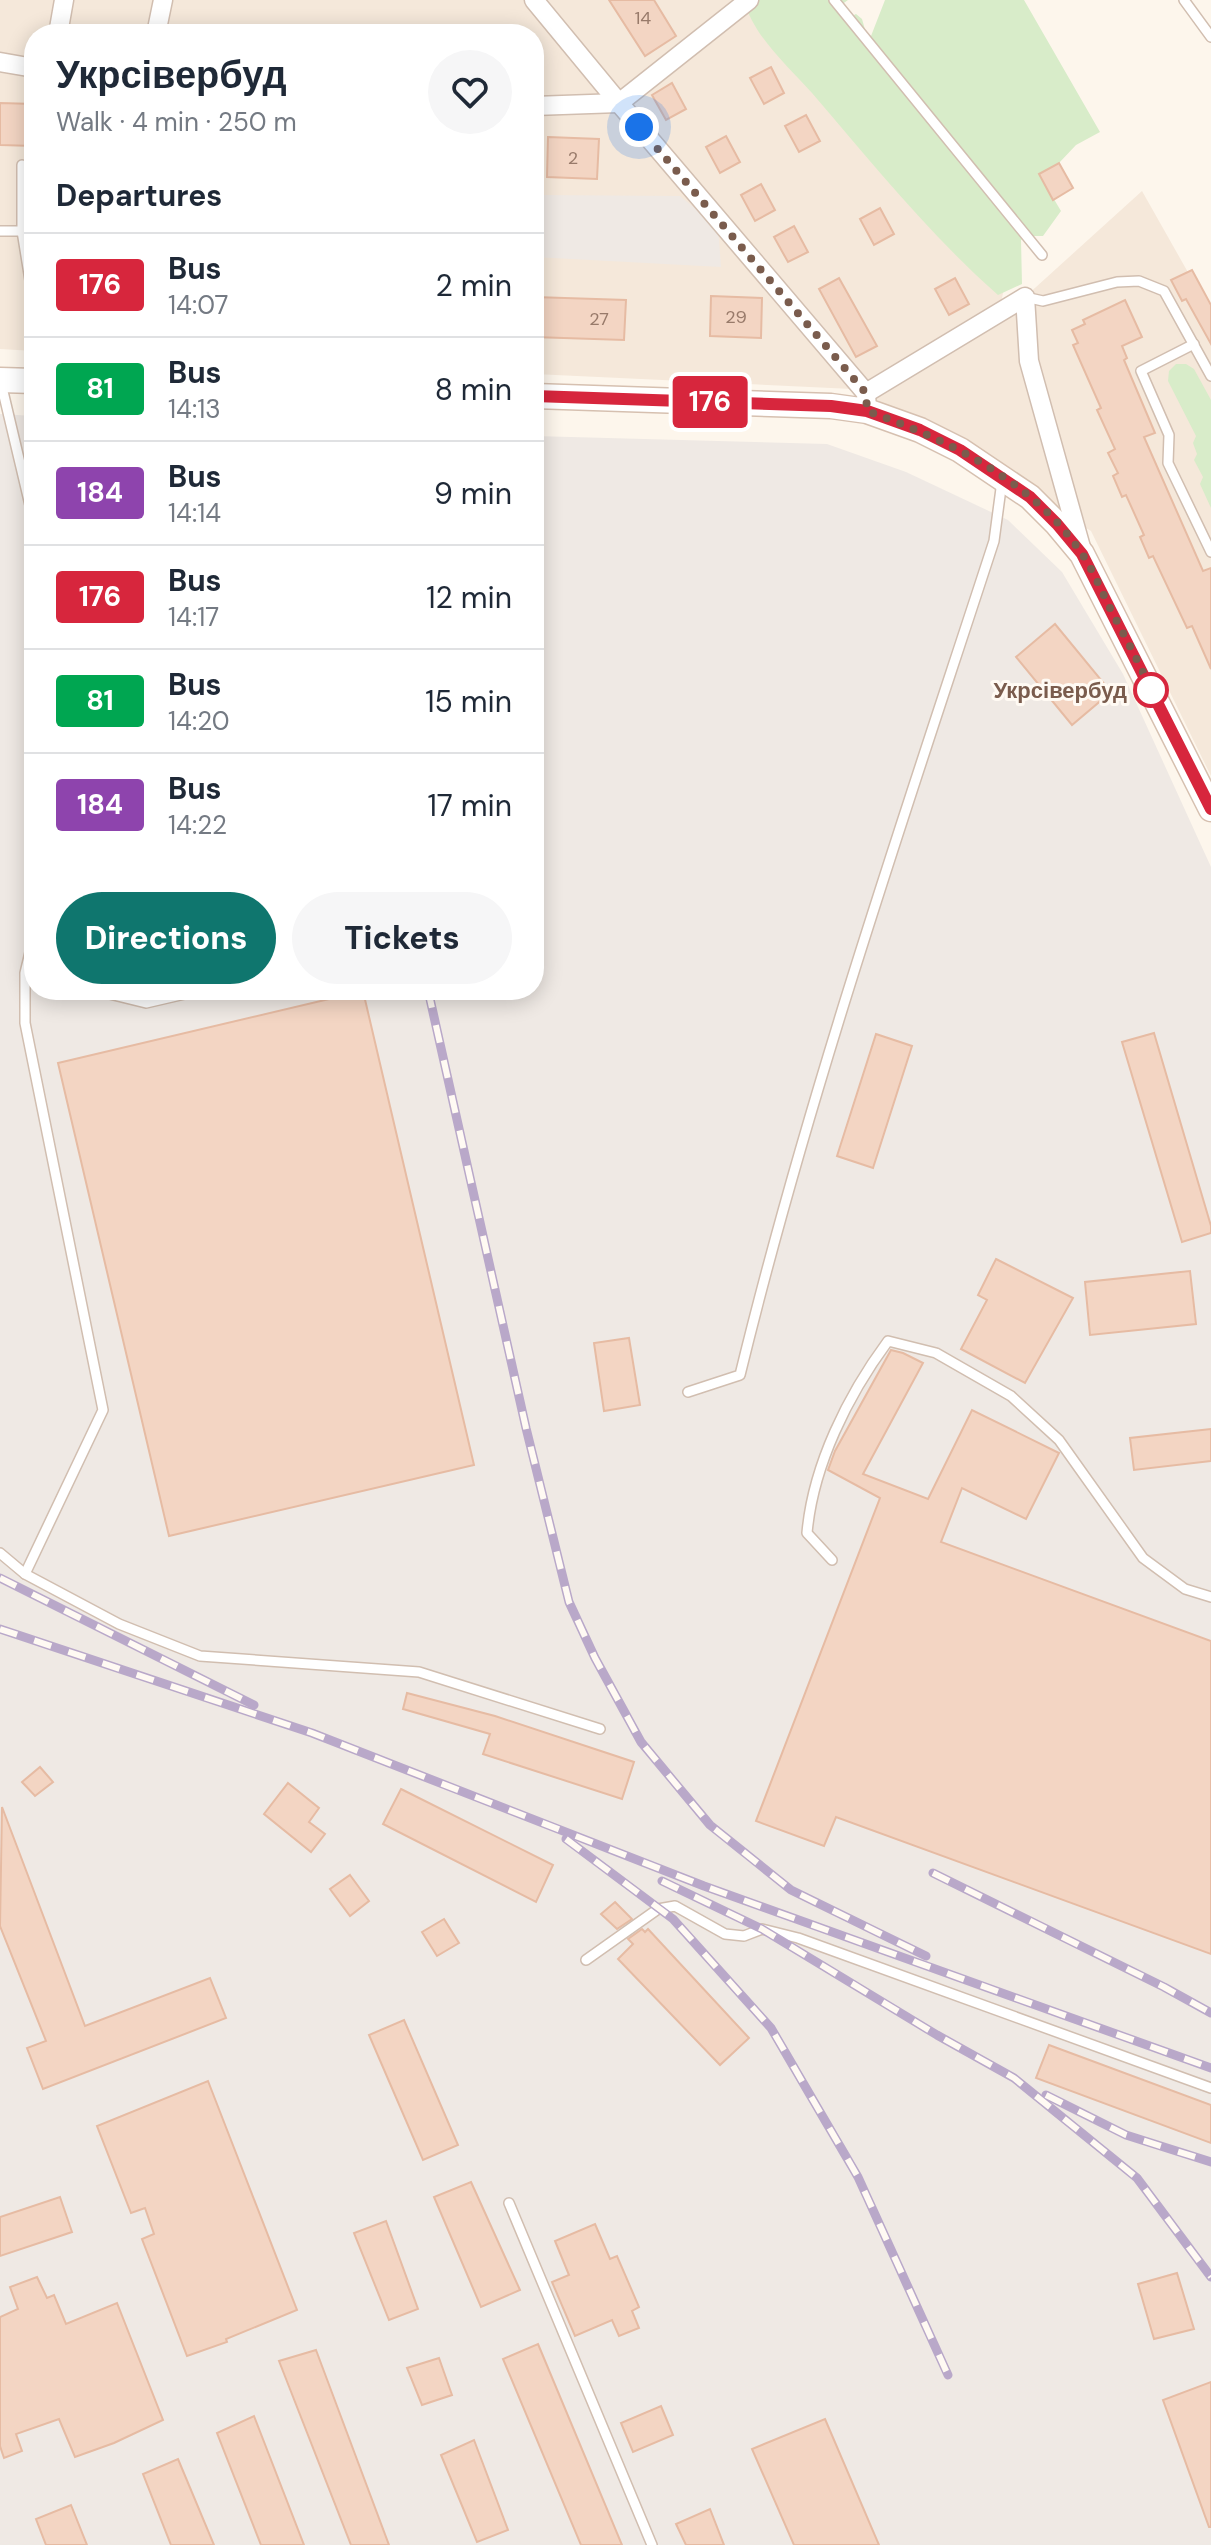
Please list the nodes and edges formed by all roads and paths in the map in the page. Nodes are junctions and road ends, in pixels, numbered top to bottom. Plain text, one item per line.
1 (64, 0) edge
2 (163, 0) edge
3 (534, 0) edge
4 (749, 0) edge
5 (834, 0) edge
6 (1184, 0) edge
7 (60, 24) edge
8 (158, 24) edge
9 (1211, 37) edge
10 (0, 62) edge
11 (24, 66) edge
12 (619, 103) junction
13 (544, 106) edge
14 (22, 165) dead end
15 (0, 231) edge
16 (22, 231) junction
17 (24, 243) edge
18 (1042, 255) dead end
19 (1025, 297) junction
20 (1194, 344) junction
21 (1211, 376) edge
22 (0, 380) edge
23 (24, 381) edge
24 (544, 396) edge
25 (866, 402) junction
26 (1002, 478) junction
27 (24, 480) edge
28 (1211, 552) edge
29 (1082, 554) junction
30 (1211, 809) edge
31 (27, 1000) edge
32 (134, 1000) edge
33 (159, 1000) edge
34 (688, 1392) dead end
35 (0, 1553) edge
36 (832, 1560) dead end
37 (25, 1574) junction
38 (1211, 1597) edge
39 (600, 1729) dead end
40 (586, 1960) dead end
41 (1211, 2088) edge
42 (509, 2203) dead end
43 (652, 2545) edge

1 - 7 street
2 - 8 street
3 - 12 street
4 - 12 street
5 - 18 lane
6 - 9 lane
10 - 11 street
12 - 13 street
12 - 25 street
14 - 16 lane
15 - 16 lane
16 - 17 lane
19 - 20 lane
19 - 25 street
19 - 29 street
20 - 21 lane
20 - 28 lane
22 - 23 street
22 - 27 lane
24 - 25 street
25 - 26 street
26 - 29 street
26 - 34 lane
29 - 30 street
31 - 37 lane
32 - 33 lane
35 - 37 lane
36 - 38 lane
37 - 39 lane
40 - 41 lane
42 - 43 lane

